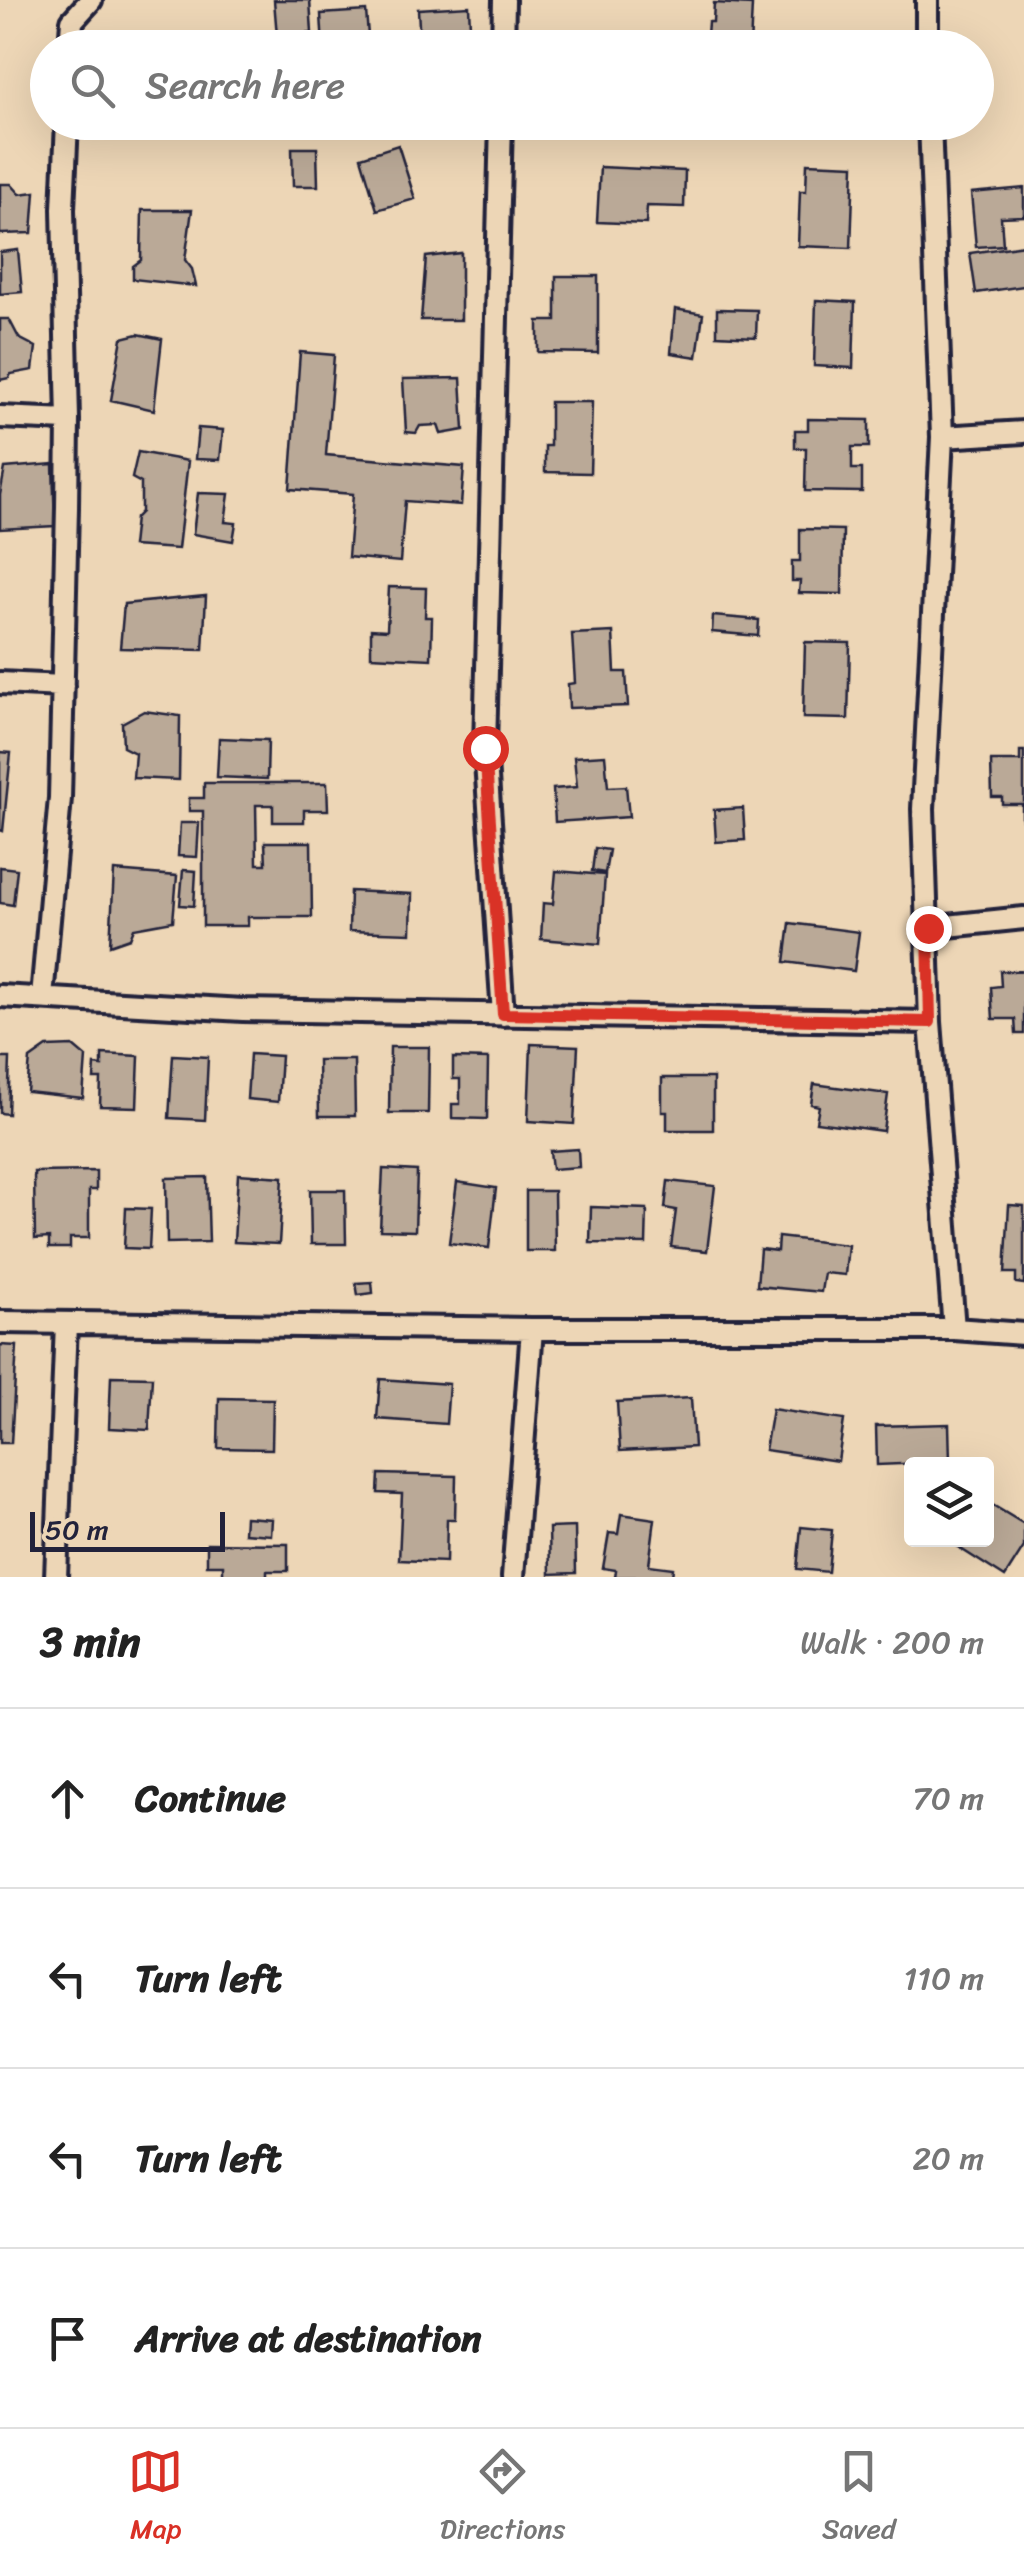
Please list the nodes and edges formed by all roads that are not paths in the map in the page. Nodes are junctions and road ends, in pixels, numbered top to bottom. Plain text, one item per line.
1 (91, 0) edge
2 (504, 0) edge
3 (927, 0) edge
4 (71, 30) edge
5 (503, 30) edge
6 (927, 30) edge
7 (67, 140) edge
8 (501, 140) edge
9 (931, 140) edge
10 (0, 417) edge
11 (68, 420) junction
12 (1024, 432) edge
13 (942, 437) junction
14 (0, 683) edge
15 (63, 686) junction
16 (1024, 918) edge
17 (928, 928) junction
18 (0, 996) edge
19 (42, 998) junction
20 (503, 1014) junction
21 (930, 1022) junction
22 (0, 1322) edge
23 (66, 1323) junction
24 (532, 1329) junction
25 (954, 1329) junction
26 (1024, 1334) edge
27 (56, 1577) edge
28 (513, 1577) edge

1 - 4 street
2 - 5 street
3 - 6 street
7 - 11 street
8 - 20 street
9 - 13 street
10 - 11 street
11 - 15 street
12 - 13 street
13 - 17 street
14 - 15 street
15 - 19 street
16 - 17 street
17 - 21 street
18 - 19 street
19 - 20 street
20 - 21 street
21 - 25 street
22 - 23 street
23 - 24 street
23 - 27 street
24 - 25 street
24 - 28 street
25 - 26 street

